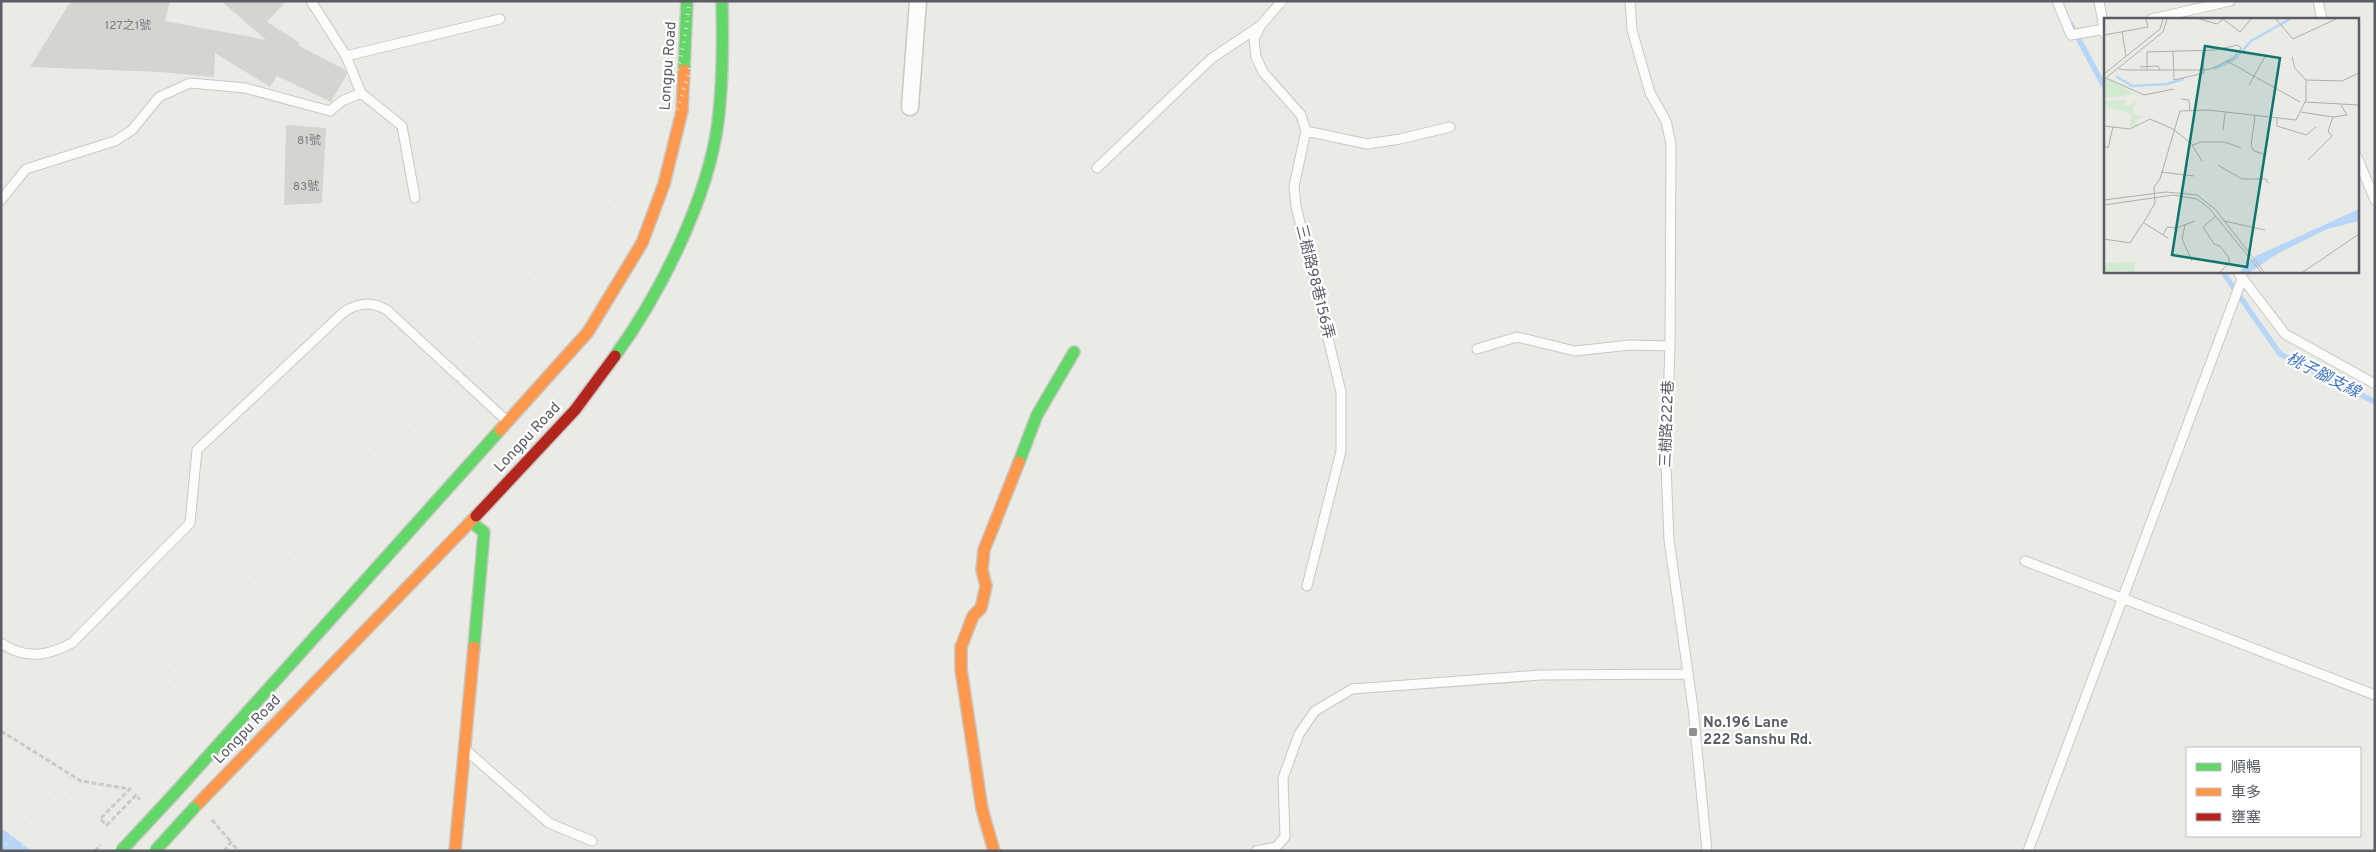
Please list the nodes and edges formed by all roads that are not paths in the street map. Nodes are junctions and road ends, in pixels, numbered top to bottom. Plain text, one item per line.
1 (311, 1) edge
2 (687, 1) edge
3 (722, 1) edge
4 (918, 1) edge
5 (1282, 1) edge
6 (1630, 1) edge
7 (2057, 1) edge
8 (2099, 1) edge
9 (2230, 1) edge
10 (2318, 1) edge
11 (2156, 18) edge
12 (2322, 18) edge
13 (500, 19) dead end
14 (1261, 25) junction
15 (2104, 31) edge
16 (346, 56) junction
17 (361, 93) junction
18 (910, 107) dead end
19 (1450, 127) dead end
20 (1306, 131) junction
21 (2358, 159) edge
22 (1097, 168) dead end
23 (415, 198) dead end
24 (1, 200) edge
25 (2375, 200) edge
26 (2239, 275) edge
27 (1670, 346) junction
28 (1476, 349) dead end
29 (1074, 352) dead end
30 (2375, 384) edge
31 (508, 422) junction
32 (471, 522) junction
33 (2025, 561) dead end
34 (1307, 586) dead end
35 (2122, 598) junction
36 (1, 643) edge
37 (1688, 674) junction
38 (2375, 695) edge
39 (466, 750) junction
40 (592, 841) dead end
41 (121, 851) edge
42 (155, 851) edge
43 (455, 851) edge
44 (994, 851) edge
45 (1256, 851) edge
46 (1708, 851) edge
47 (2028, 851) edge

1 - 16 lane
2 - 31 street, Longpu Road
3 - 32 street, Longpu Road
4 - 18 street
5 - 14 lane
6 - 27 lane, 三樹路222巷
7 - 15 lane
8 - 15 lane
9 - 11 lane
10 - 12 lane
13 - 16 lane
14 - 20 lane
14 - 22 lane
16 - 17 lane
17 - 23 lane
17 - 24 lane
19 - 20 lane
20 - 34 lane, 三樹路98巷156弄
21 - 25 lane
26 - 30 lane
26 - 35 lane
27 - 28 lane
27 - 37 lane, 三樹路222巷
29 - 44 street
31 - 36 lane
31 - 41 street, Longpu Road, bridge
32 - 39 street
32 - 42 street, Longpu Road, bridge
33 - 35 lane
35 - 38 lane
35 - 47 lane
37 - 45 lane
37 - 46 lane, 三樹路222巷
39 - 40 lane
39 - 43 street

